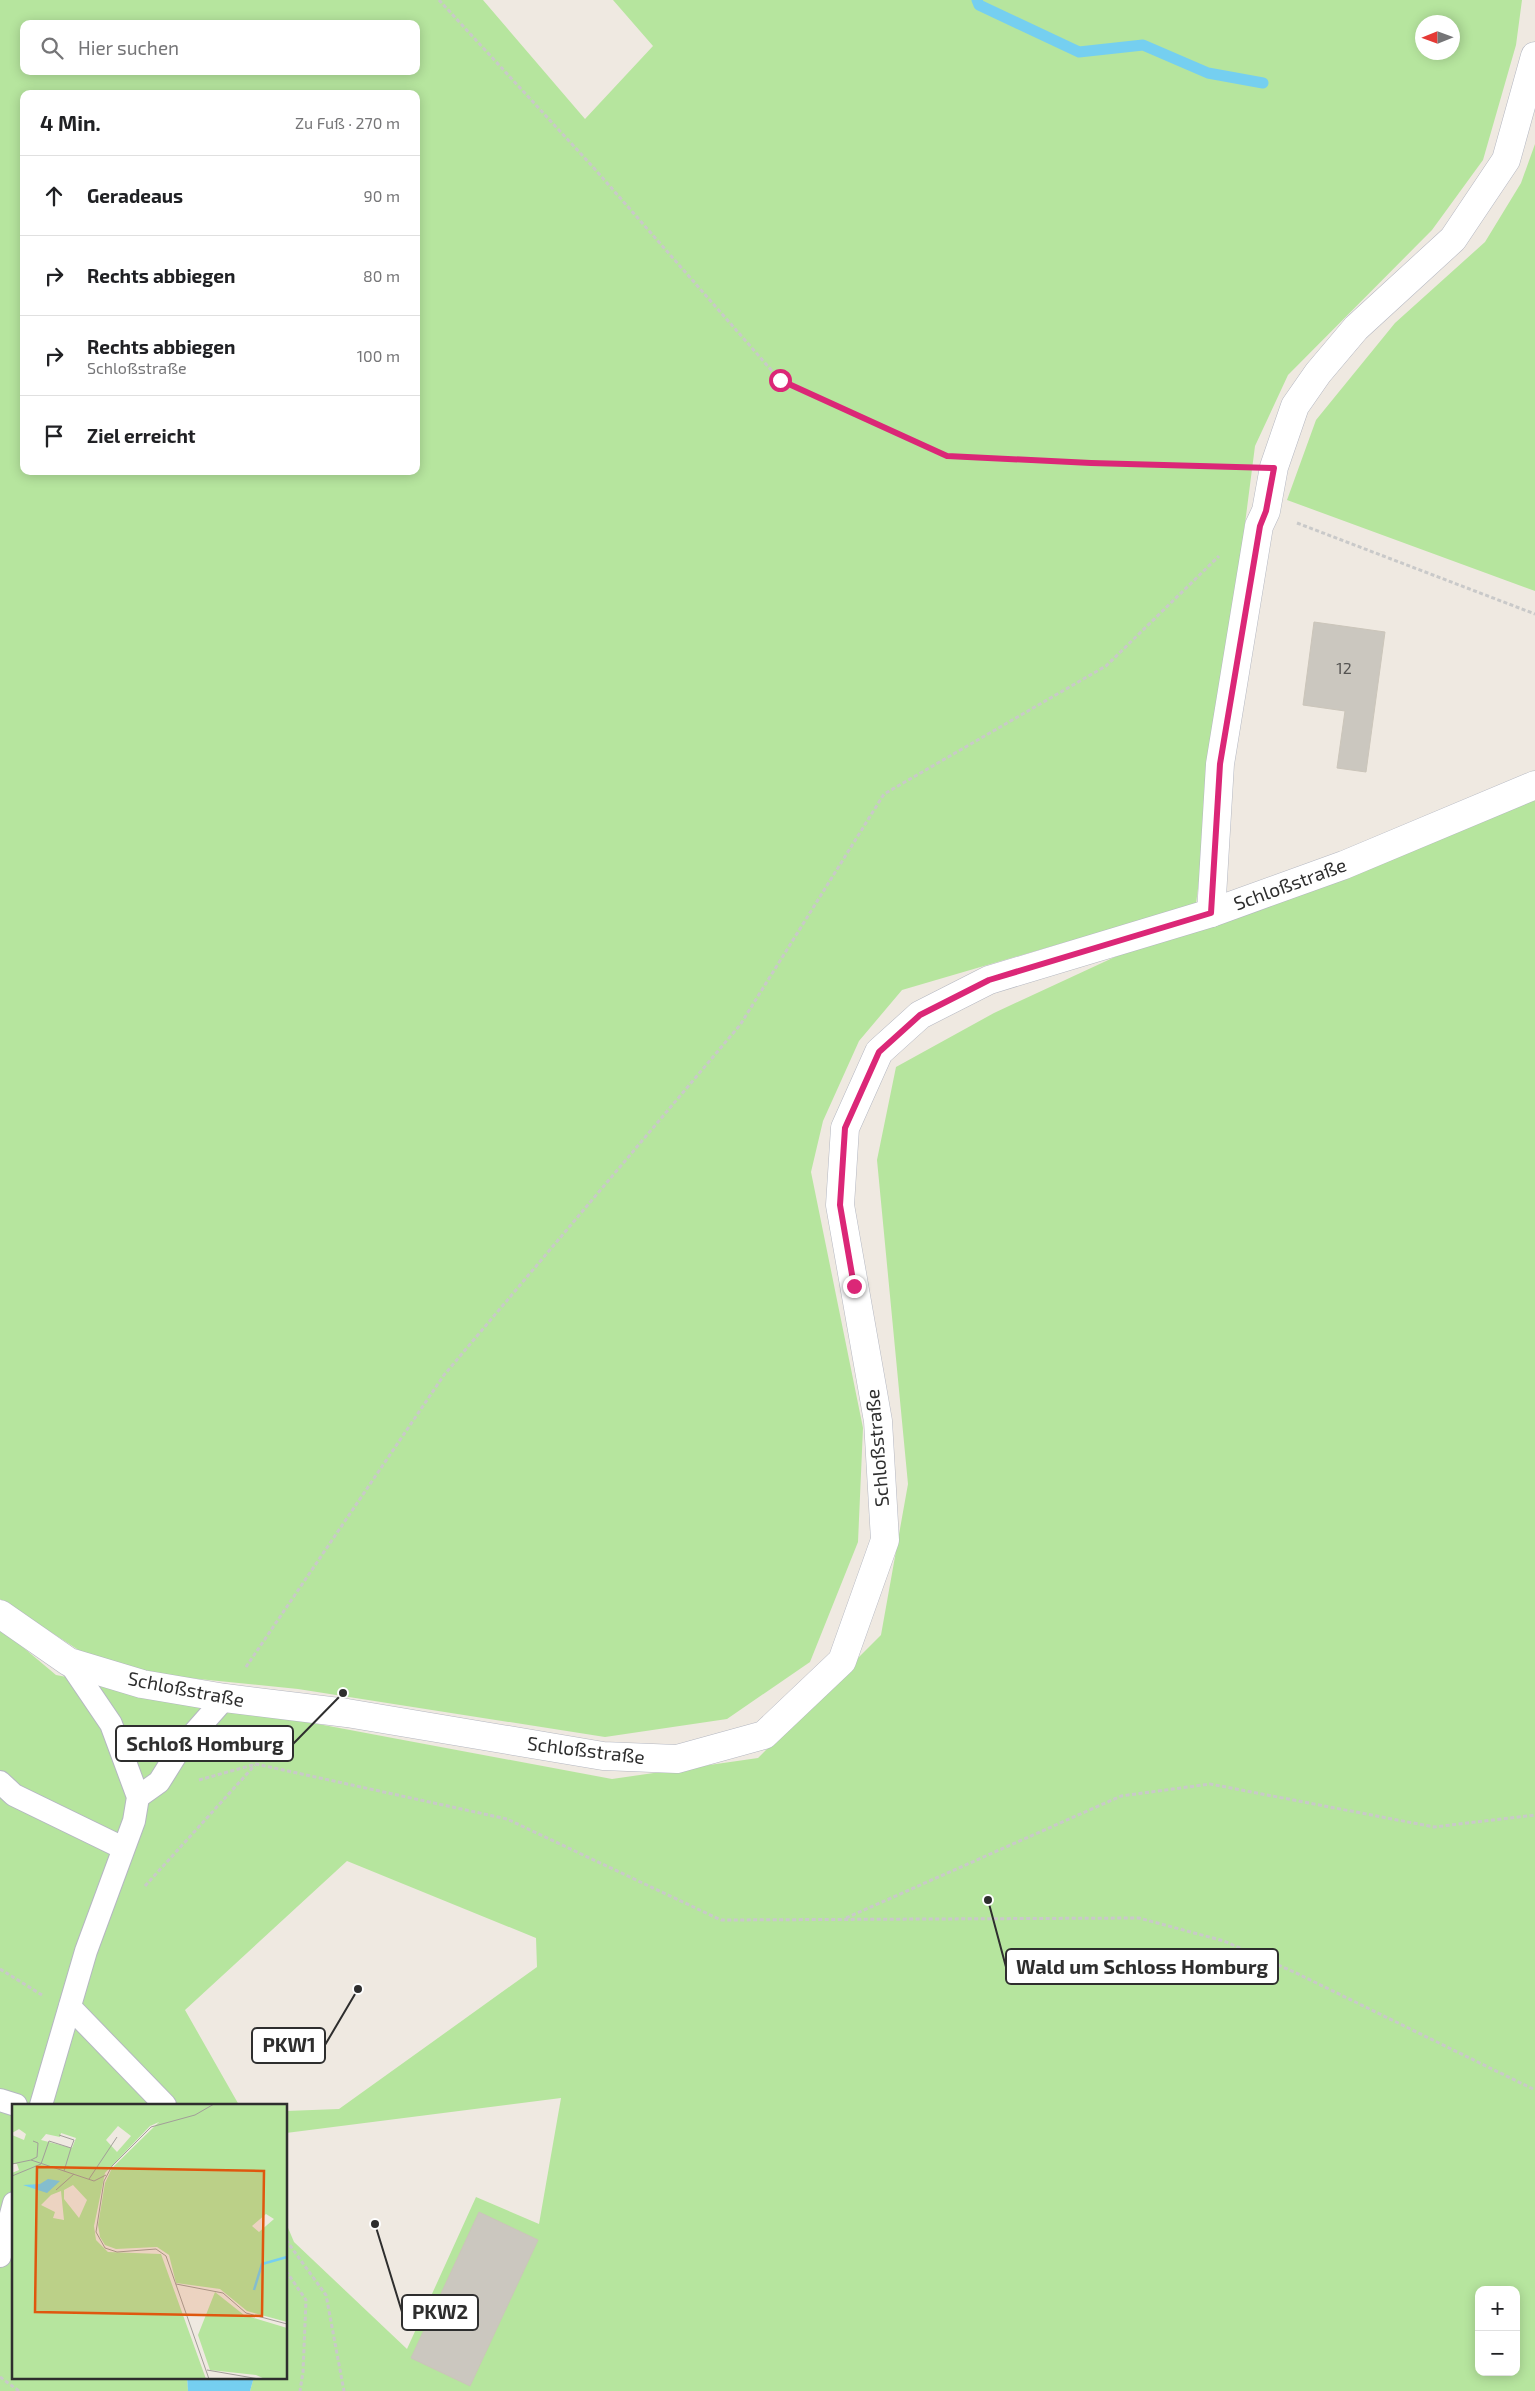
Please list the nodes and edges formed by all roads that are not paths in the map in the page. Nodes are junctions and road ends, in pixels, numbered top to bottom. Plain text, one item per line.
1 (1535, 56) edge
2 (1535, 785) edge
3 (1211, 913) junction
4 (0, 1614) edge
5 (69, 1662) junction
6 (225, 1698) junction
7 (0, 1782) edge
8 (138, 1797) junction
9 (123, 1848) junction
10 (70, 2007) junction
11 (0, 2100) edge
12 (13, 2104) edge
13 (41, 2104) edge
14 (164, 2104) edge
15 (12, 2211) edge
16 (0, 2256) edge

1 - 3 street
2 - 3 street, Schloßstraße
3 - 6 street, Schloßstraße
4 - 5 street, Schloßstraße
5 - 6 street, Schloßstraße
5 - 8 lane
6 - 8 lane
7 - 9 lane
8 - 9 lane
9 - 10 lane
10 - 13 lane
10 - 14 lane
11 - 12 lane
15 - 16 lane

